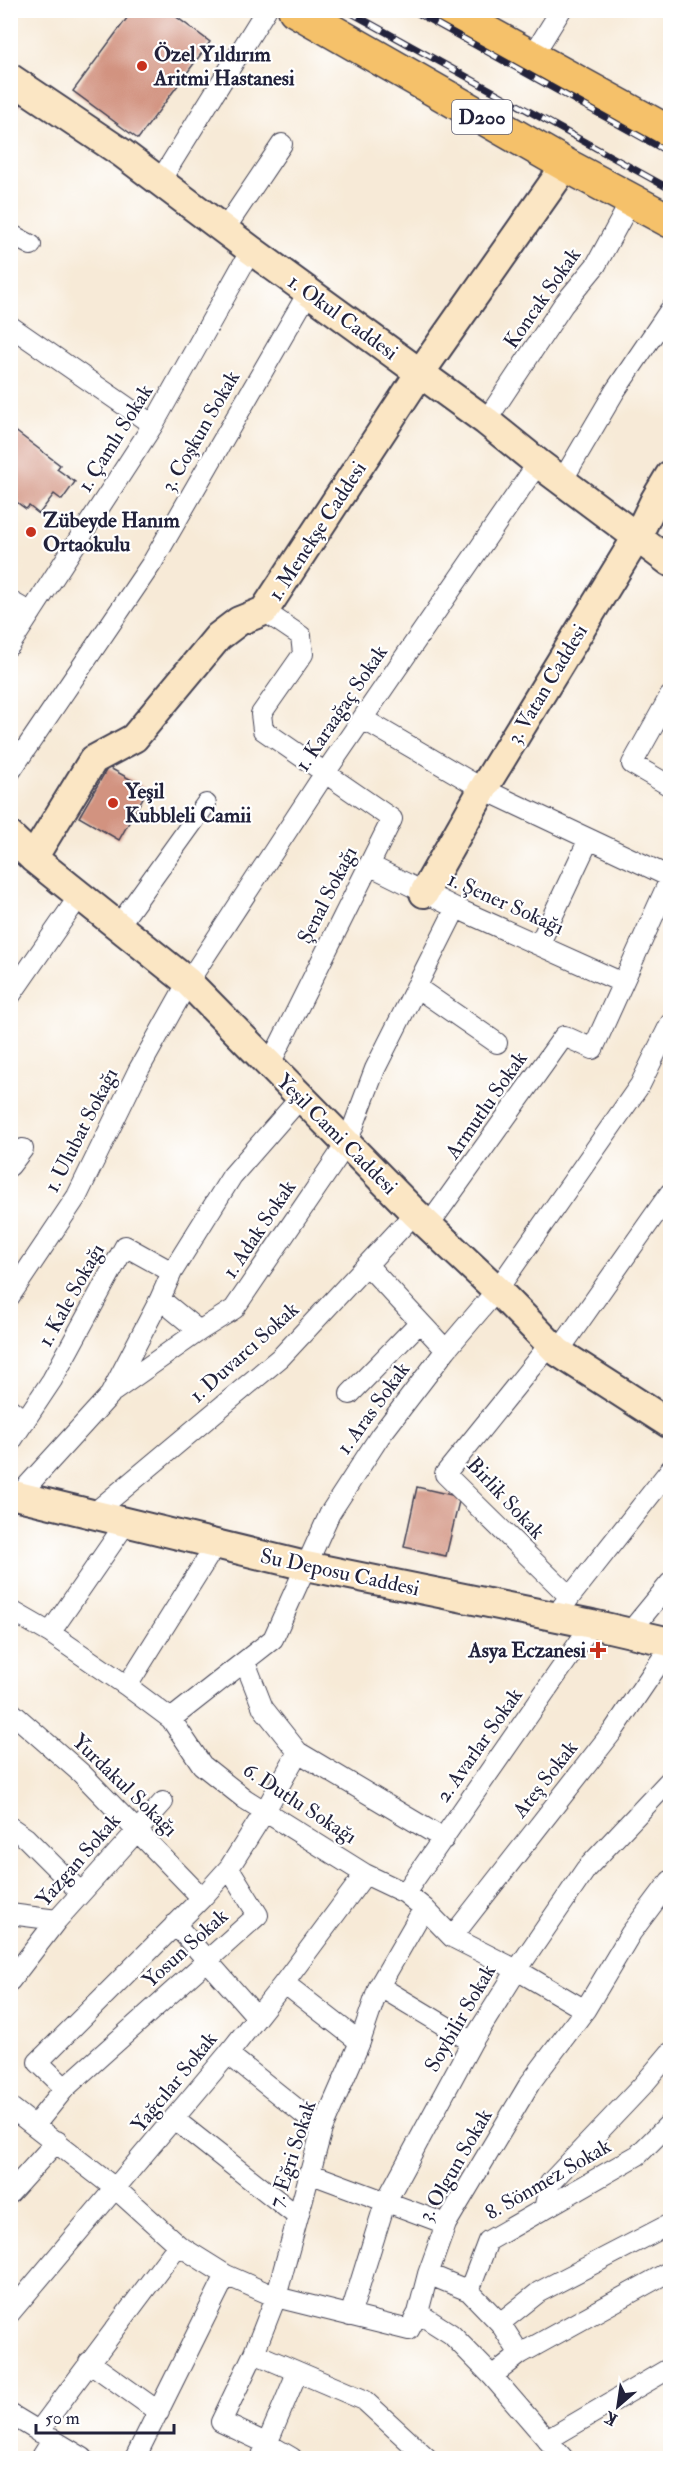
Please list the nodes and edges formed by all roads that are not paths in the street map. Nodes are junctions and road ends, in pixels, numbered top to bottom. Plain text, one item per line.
1 (266, 10) edge
2 (295, 10) edge
3 (446, 10) edge
4 (561, 10) edge
5 (532, 57) junction
6 (10, 78) edge
7 (670, 133) edge
8 (282, 144) dead end
9 (566, 165) junction
10 (160, 181) junction
11 (632, 199) junction
12 (670, 221) edge
13 (224, 230) junction
14 (10, 234) edge
15 (31, 245) dead end
16 (251, 250) junction
17 (309, 291) junction
18 (670, 310) edge
19 (10, 326) edge
20 (420, 373) junction
21 (486, 421) junction
22 (153, 425) junction
23 (538, 463) junction
24 (670, 475) edge
25 (562, 481) junction
26 (637, 537) junction
27 (670, 562) edge
28 (10, 601) edge
29 (264, 610) junction
30 (31, 614) junction
31 (10, 645) edge
32 (670, 696) edge
33 (363, 718) junction
34 (10, 772) edge
35 (325, 773) junction
36 (670, 786) edge
37 (483, 789) junction
38 (206, 804) dead end
39 (10, 836) edge
40 (589, 839) junction
41 (33, 858) junction
42 (369, 865) junction
43 (670, 878) edge
44 (424, 892) junction
45 (80, 895) junction
46 (456, 908) junction
47 (119, 925) junction
48 (539, 945) junction
49 (188, 982) junction
50 (623, 983) junction
51 (416, 987) junction
52 (10, 996) edge
53 (670, 1024) edge
54 (497, 1043) dead end
55 (269, 1066) junction
56 (301, 1097) junction
57 (347, 1143) junction
58 (22, 1149) dead end
59 (10, 1166) edge
60 (670, 1193) edge
61 (422, 1220) junction
62 (367, 1264) junction
63 (172, 1272) junction
64 (497, 1290) junction
65 (10, 1296) edge
66 (160, 1299) junction
67 (420, 1322) junction
68 (199, 1331) junction
69 (554, 1348) junction
70 (446, 1350) junction
71 (350, 1394) dead end
72 (110, 1395) junction
73 (18, 1415) edge
74 (670, 1424) edge
75 (10, 1443) edge
76 (670, 1470) edge
77 (14, 1495) edge
78 (93, 1514) junction
79 (126, 1522) junction
80 (216, 1544) junction
81 (306, 1566) junction
82 (670, 1583) edge
83 (563, 1607) junction
84 (10, 1610) edge
85 (592, 1624) junction
86 (50, 1633) junction
87 (629, 1633) junction
88 (670, 1642) edge
89 (670, 1647) edge
90 (245, 1662) junction
91 (127, 1686) junction
92 (10, 1711) edge
93 (171, 1719) junction
94 (298, 1752) junction
95 (670, 1782) edge
96 (163, 1802) dead end
97 (265, 1811) junction
98 (10, 1827) edge
99 (137, 1828) junction
100 (444, 1839) junction
101 (229, 1869) junction
102 (365, 1874) junction
103 (670, 1881) edge
104 (81, 1893) junction
105 (405, 1893) junction
106 (202, 1898) junction
107 (424, 1908) junction
108 (10, 1914) edge
109 (57, 1920) junction
110 (175, 1924) junction
111 (452, 1937) junction
112 (208, 1961) junction
113 (517, 1970) junction
114 (10, 1982) edge
115 (284, 1983) junction
116 (379, 1986) junction
117 (585, 2010) junction
118 (257, 2017) junction
119 (360, 2042) junction
120 (472, 2042) junction
121 (670, 2053) edge
122 (228, 2054) junction
123 (64, 2088) junction
124 (10, 2107) edge
125 (174, 2120) junction
126 (670, 2123) edge
127 (35, 2124) junction
128 (322, 2129) junction
129 (57, 2141) junction
130 (309, 2173) junction
131 (116, 2189) junction
132 (10, 2193) edge
133 (385, 2203) junction
134 (544, 2209) junction
135 (297, 2216) junction
136 (446, 2224) junction
137 (670, 2224) edge
138 (178, 2246) junction
139 (670, 2271) edge
140 (428, 2274) junction
141 (226, 2275) junction
142 (469, 2291) junction
143 (276, 2297) junction
144 (10, 2313) edge
145 (418, 2313) junction
146 (350, 2316) junction
147 (500, 2323) junction
148 (254, 2353) junction
149 (520, 2354) junction
150 (89, 2362) junction
151 (670, 2368) edge
152 (297, 2373) junction
153 (492, 2376) junction
154 (159, 2412) junction
155 (10, 2414) edge
156 (45, 2435) junction
157 (547, 2440) junction
158 (264, 2451) edge
159 (40, 2458) edge
160 (83, 2458) edge
161 (135, 2458) edge
162 (292, 2458) edge
163 (427, 2458) edge
164 (563, 2458) edge

1 - 10 street
2 - 9 highway, D200
3 - 5 highway
4 - 5 street
5 - 7 highway
6 - 10 main road, 1. Okul Caddesi
8 - 13 street
9 - 11 highway, D200
9 - 20 main road, 1. Menekşe Caddesi
10 - 13 main road, 1. Okul Caddesi
11 - 12 highway, D200
11 - 21 street, Koncak Sokak
13 - 16 main road, 1. Okul Caddesi
14 - 15 street
16 - 17 main road, 1. Okul Caddesi
16 - 22 street, 1. Çamlı Sokak
17 - 20 main road, 1. Okul Caddesi
17 - 34 street, 3. Coşkun Sokak
18 - 25 street
19 - 22 street
20 - 21 main road, 1. Okul Caddesi
20 - 29 main road, 1. Menekşe Caddesi
21 - 23 main road, 1. Okul Caddesi
22 - 30 street, 1. Çamlı Sokak
23 - 25 main road, 1. Okul Caddesi
23 - 33 street, 1. Karaağaç Sokak
24 - 26 main road, 3. Vatan Caddesi
25 - 26 main road, 1. Okul Caddesi
26 - 27 main road, 1. Okul Caddesi
26 - 37 main road, 3. Vatan Caddesi
28 - 30 street
29 - 35 street
29 - 41 main road, 1. Menekşe Caddesi
30 - 31 street, 1. Çamlı Sokak
32 - 36 street
33 - 35 street, 1. Karaağaç Sokak
33 - 37 street
35 - 42 street, Şenal Sokağı
35 - 49 street, 1. Karaağaç Sokak
37 - 40 street
37 - 44 main road, 3. Vatan Caddesi
38 - 47 street
39 - 41 main road, Yeşil Cami Caddesi
40 - 43 street
40 - 48 street
41 - 45 main road, Yeşil Cami Caddesi
42 - 44 street, 1. Şener Sokağı
42 - 55 street, Şenal Sokağı
43 - 50 street
44 - 46 street, 1. Şener Sokağı
45 - 47 main road, Yeşil Cami Caddesi
45 - 52 street
46 - 48 street, 1. Şener Sokağı
46 - 51 street, 1. Adak Sokak
47 - 49 main road, Yeşil Cami Caddesi
48 - 50 street, 1. Şener Sokağı
49 - 55 main road, Yeşil Cami Caddesi
49 - 65 street, 1. Ulubat Sokağı
50 - 61 street, Armutlu Sokak
51 - 54 street
51 - 57 street, 1. Adak Sokak
53 - 64 street, 1. Aras Sokak
55 - 56 main road, Yeşil Cami Caddesi
56 - 57 main road, Yeşil Cami Caddesi
56 - 63 street
57 - 61 main road, Yeşil Cami Caddesi
57 - 68 street, 1. Adak Sokak
58 - 59 street
60 - 69 street
61 - 62 street, 1. Duvarcı Sokak
61 - 64 main road, Yeşil Cami Caddesi
62 - 67 street
62 - 78 street, 1. Duvarcı Sokak
63 - 66 street
63 - 73 street, 1. Kale Sokağı
64 - 69 main road, Yeşil Cami Caddesi
64 - 70 street, 1. Aras Sokak
66 - 68 street
66 - 72 street
67 - 70 street
67 - 71 street
68 - 72 street, 1. Adak Sokak
69 - 74 main road, Yeşil Cami Caddesi
69 - 83 street, Birlik Sokak
70 - 81 street, 1. Aras Sokak
72 - 77 street
73 - 75 street, 1. Kale Sokağı
76 - 83 street
77 - 78 main road, Su Deposu Caddesi
78 - 79 main road, Su Deposu Caddesi
79 - 80 main road, Su Deposu Caddesi
79 - 86 street
80 - 81 main road, Su Deposu Caddesi
80 - 91 street
81 - 83 main road, Su Deposu Caddesi
81 - 90 street, 1. Aras Sokak
82 - 87 street
83 - 85 main road, Su Deposu Caddesi
84 - 86 street, 6. Dutlu Sokağı
85 - 87 main road, Su Deposu Caddesi
85 - 100 street, 2. Avarlar Sokak
86 - 91 street, 6. Dutlu Sokağı
87 - 88 main road, Su Deposu Caddesi
89 - 111 street, Ateş Sokak
90 - 93 street, 1. Aras Sokak
90 - 94 street
91 - 93 street, 6. Dutlu Sokağı
92 - 99 street, Yurdakul Sokağı
93 - 97 street, 6. Dutlu Sokağı
94 - 97 street
94 - 100 street
95 - 113 street, Soybilir Sokak
96 - 99 street, Yazgan Sokak
97 - 101 street
97 - 102 street, 6. Dutlu Sokağı
98 - 104 street
99 - 104 street, Yazgan Sokak
99 - 106 street, Yurdakul Sokağı
100 - 105 street, 2. Avarlar Sokak
101 - 106 street
101 - 112 street, Yosun Sokak
102 - 105 street, 6. Dutlu Sokağı
102 - 115 street, Yağcılar Sokak
103 - 117 street, 3. Olgun Sokak
104 - 109 street, Yazgan Sokak
105 - 107 street, 6. Dutlu Sokağı
106 - 110 street
107 - 111 street, 6. Dutlu Sokağı
107 - 116 street, 7. Eğri Sokak
108 - 109 street
109 - 114 street, Yazgan Sokak
110 - 112 street
110 - 123 street
111 - 113 street, 6. Dutlu Sokağı
112 - 118 street
112 - 123 street, Yosun Sokak
113 - 117 street, 6. Dutlu Sokağı
113 - 120 street, Soybilir Sokak
115 - 118 street, Yağcılar Sokak
115 - 119 street
116 - 119 street, 7. Eğri Sokak
116 - 120 street
117 - 136 street, 3. Olgun Sokak
118 - 122 street, Yağcılar Sokak
119 - 128 street, 7. Eğri Sokak
120 - 133 street, Soybilir Sokak
121 - 134 street
122 - 125 street, Yağcılar Sokak
122 - 128 street
123 - 127 street, Yosun Sokak
124 - 127 street
125 - 131 street, Yağcılar Sokak
125 - 135 street
126 - 134 street, 8. Sönmez Sokak
127 - 129 street
128 - 130 street, 7. Eğri Sokak
129 - 131 street
129 - 132 street
130 - 133 street
130 - 135 street, 7. Eğri Sokak
131 - 138 street
131 - 144 street, Yağcılar Sokak
133 - 136 street
133 - 146 street, Soybilir Sokak
134 - 142 street, 8. Sönmez Sokak
135 - 143 street, 7. Eğri Sokak
136 - 140 street, 3. Olgun Sokak
137 - 147 street
138 - 141 street
138 - 150 street
139 - 149 street
140 - 142 street
140 - 145 street, 3. Olgun Sokak
141 - 143 street
141 - 154 street
142 - 147 street
143 - 146 street
143 - 148 street, 7. Eğri Sokak
145 - 146 street
145 - 153 street
147 - 149 street
148 - 152 street
148 - 158 street, 7. Eğri Sokak
149 - 153 street
150 - 154 street
150 - 156 street
151 - 157 street
152 - 158 street
152 - 163 street
153 - 157 street
154 - 161 street
155 - 156 street
156 - 159 street
156 - 160 street
157 - 164 street
158 - 162 street

